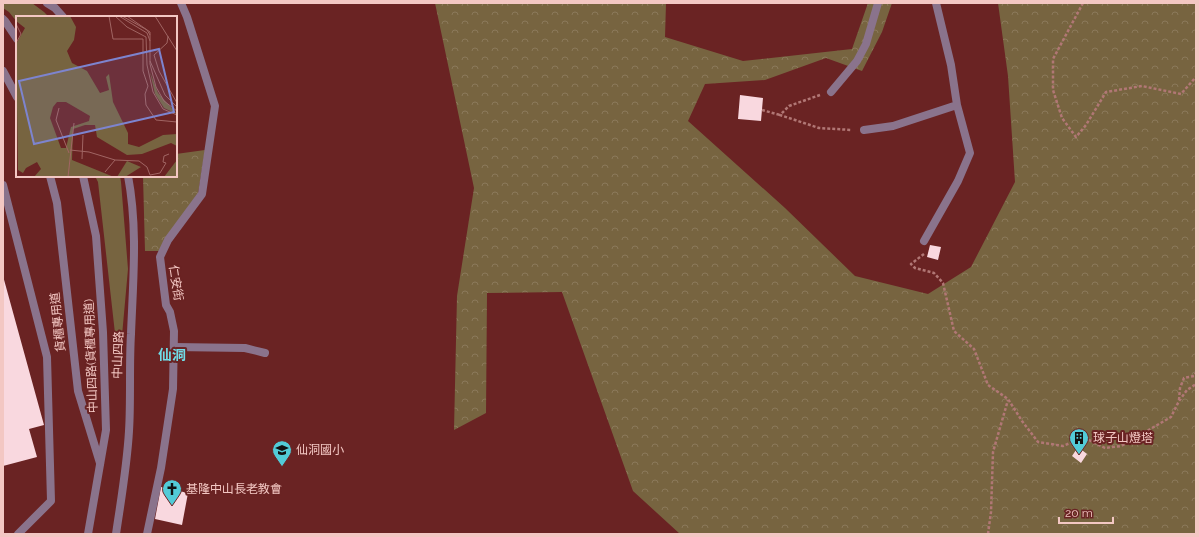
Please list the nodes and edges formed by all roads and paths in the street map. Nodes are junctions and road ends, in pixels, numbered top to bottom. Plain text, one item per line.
1 (47, 3) edge
2 (181, 3) edge
3 (878, 3) edge
4 (936, 3) edge
5 (1083, 3) edge
6 (62, 16) edge
7 (3, 19) edge
8 (16, 37) edge
9 (3, 71) edge
10 (1196, 77) edge
11 (831, 92) joint
12 (16, 95) edge
13 (957, 105) junction
14 (762, 110) dead end
15 (781, 115) dead end
16 (864, 130) joint
17 (50, 177) edge
18 (83, 177) edge
19 (128, 177) edge
20 (3, 185) edge
21 (924, 241) joint
22 (174, 347) junction
23 (266, 353) dead end
24 (1196, 373) edge
25 (1196, 384) edge
26 (1008, 399) junction
27 (1179, 401) junction
28 (100, 463) junction
29 (18, 534) edge
30 (88, 534) edge
31 (116, 534) edge
32 (147, 534) edge
33 (988, 534) edge

1 - 6 street
2 - 22 street, 仁安街
3 - 11 street
4 - 13 street
5 - 10 path
7 - 8 street
9 - 12 street
11 - 16 path
13 - 16 street
13 - 21 street
14 - 15 path
17 - 28 street, 貨櫃專用道
18 - 28 street, 中山四路(貨櫃專用道)
19 - 31 street, 中山四路
20 - 29 street
21 - 26 path
22 - 23 street
22 - 32 street, 仁安街
24 - 27 path
25 - 27 path
26 - 27 path
26 - 33 path
28 - 30 street, 中山四路(貨櫃專用道)

